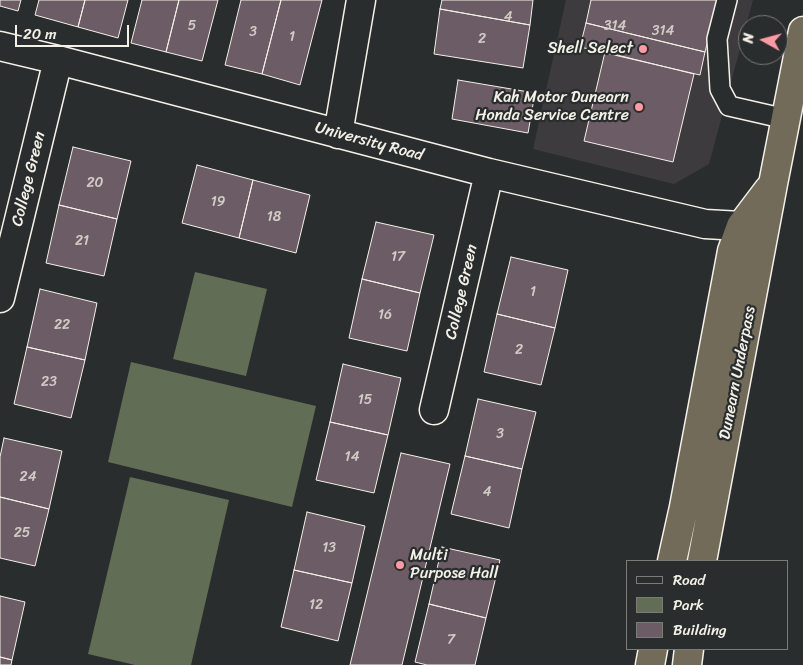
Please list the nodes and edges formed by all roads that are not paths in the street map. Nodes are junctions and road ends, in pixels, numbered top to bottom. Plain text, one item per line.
1 (361, 0) edge
2 (727, 0) edge
3 (803, 31) edge
4 (0, 46) edge
5 (58, 60) junction
6 (786, 119) junction
7 (338, 134) junction
8 (489, 173) junction
9 (773, 184) junction
10 (737, 239) junction
11 (0, 298) edge
12 (434, 410) dead end
13 (672, 560) edge
14 (702, 560) edge
15 (653, 650) edge
16 (689, 650) edge
17 (650, 665) edge
18 (687, 665) edge

1 - 7 street
2 - 6 lane
3 - 6 highway, Dunearn Underpass
4 - 5 street, University Road
5 - 7 street, University Road
5 - 11 street, College Green
6 - 9 highway, Dunearn Underpass
7 - 8 street, University Road
8 - 10 street, University Road
8 - 12 street, College Green
9 - 10 highway
9 - 14 highway, Dunearn Underpass
10 - 13 highway
15 - 17 highway
16 - 18 highway

